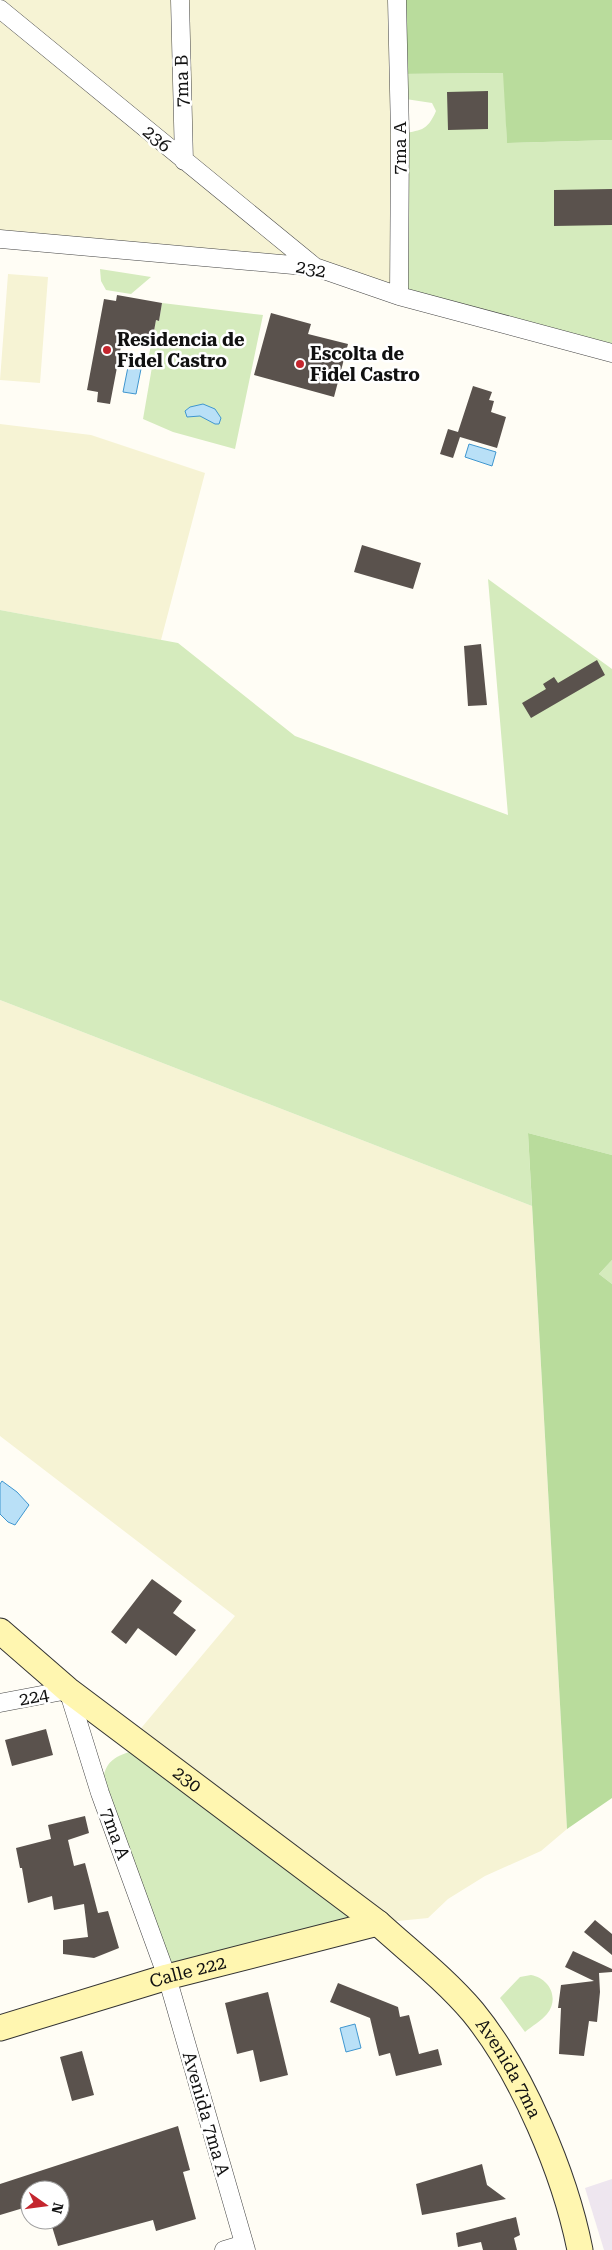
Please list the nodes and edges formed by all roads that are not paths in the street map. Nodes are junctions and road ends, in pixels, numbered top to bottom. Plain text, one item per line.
1 (180, 0) edge
2 (397, 0) edge
3 (0, 9) edge
4 (184, 161) junction
5 (0, 239) edge
6 (315, 267) junction
7 (399, 296) junction
8 (612, 353) edge
9 (0, 1631) edge
10 (68, 1690) junction
11 (0, 1703) edge
12 (378, 1923) junction
13 (167, 1977) junction
14 (0, 2028) edge
15 (245, 2247) edge
16 (224, 2250) edge
17 (580, 2250) edge

1 - 4 street, 7ma B
2 - 7 street, 7ma A
3 - 4 street, 236
4 - 6 street, 236
5 - 6 street, 232
6 - 7 street, 232
7 - 8 street, 232
9 - 10 main road, 230
10 - 11 street, 224
10 - 12 main road, 230
10 - 13 street, 7ma A
12 - 13 main road, Calle 222
12 - 17 main road, Avenida 7ma
13 - 14 main road, Calle 222
13 - 15 street, Avenida 7ma A
15 - 16 street

